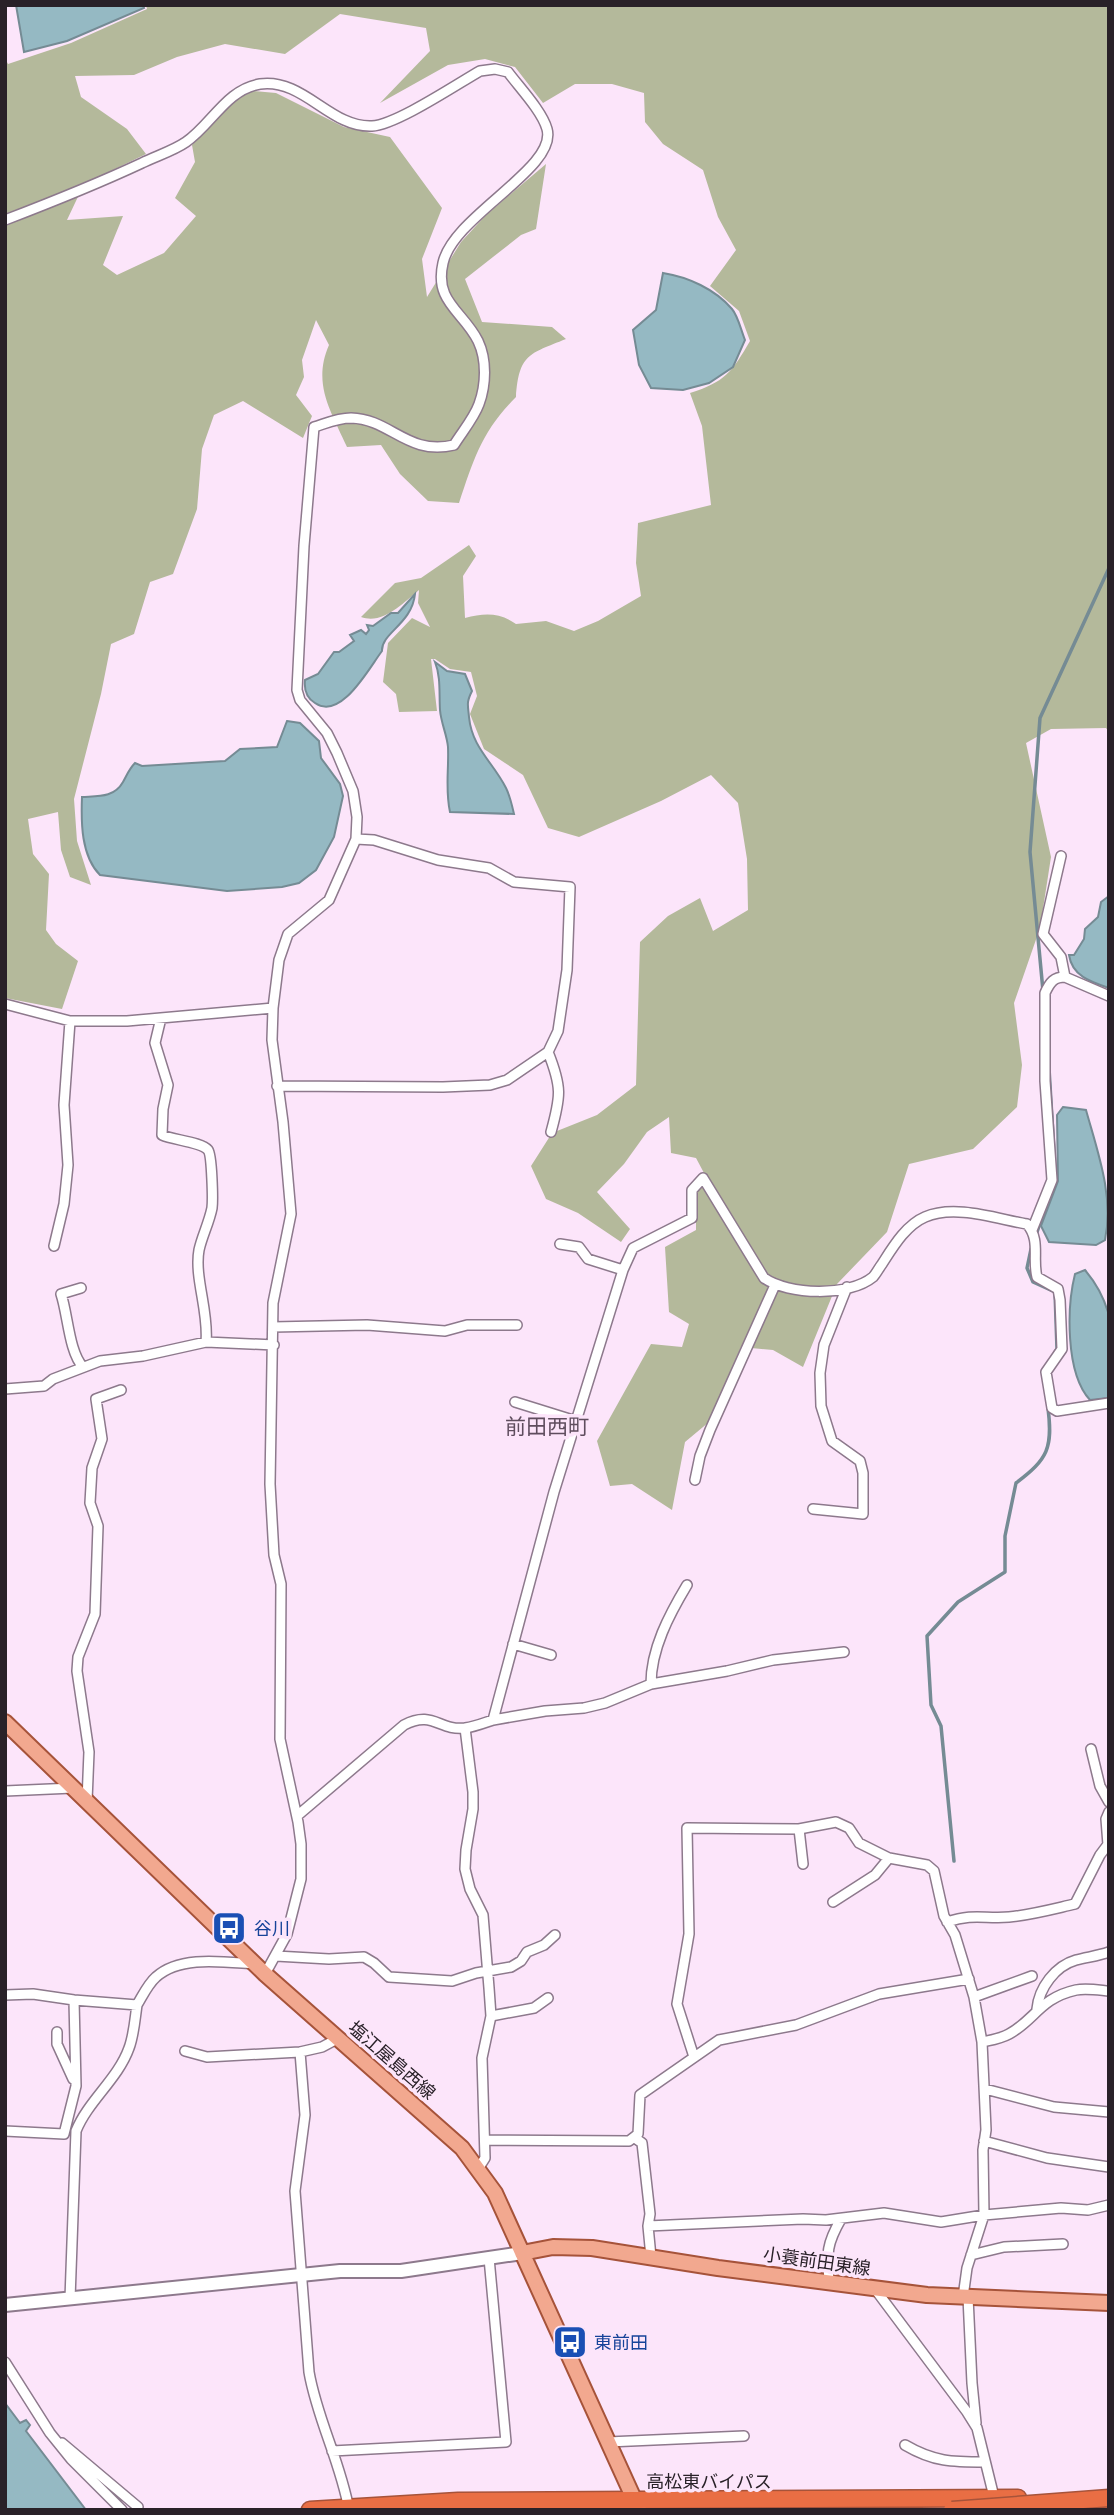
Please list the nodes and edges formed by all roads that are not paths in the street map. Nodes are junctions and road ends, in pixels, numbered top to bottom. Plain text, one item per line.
1 (5, 220) edge
2 (356, 839) junction
3 (1061, 856) dead end
4 (1065, 976) junction
5 (1109, 996) edge
6 (5, 1004) edge
7 (273, 1007) junction
8 (161, 1018) junction
9 (70, 1021) junction
10 (548, 1052) junction
11 (277, 1086) junction
12 (551, 1132) dead end
13 (1034, 1238) junction
14 (560, 1244) dead end
15 (54, 1246) dead end
16 (623, 1270) junction
17 (775, 1285) junction
18 (847, 1287) junction
19 (81, 1288) dead end
20 (517, 1325) dead end
21 (273, 1327) junction
22 (206, 1342) junction
23 (274, 1345) junction
24 (83, 1367) junction
25 (5, 1389) edge
26 (121, 1390) dead end
27 (515, 1402) dead end
28 (1109, 1403) edge
29 (576, 1421) junction
30 (695, 1480) dead end
31 (813, 1509) dead end
32 (687, 1585) dead end
33 (513, 1644) junction
34 (844, 1652) dead end
35 (551, 1655) dead end
36 (651, 1684) junction
37 (493, 1720) junction
38 (5, 1722) edge
39 (465, 1728) junction
40 (1091, 1749) dead end
41 (74, 1788) junction
42 (5, 1791) edge
43 (87, 1801) junction
44 (1109, 1802) edge
45 (1108, 1813) edge
46 (296, 1816) junction
47 (799, 1829) junction
48 (1108, 1844) edge
49 (889, 1858) junction
50 (803, 1864) dead end
51 (833, 1902) dead end
52 (947, 1922) junction
53 (555, 1935) dead end
54 (1109, 1952) edge
55 (265, 1965) junction
56 (488, 1970) junction
57 (1032, 1976) dead end
58 (969, 1979) junction
59 (1109, 1991) edge
60 (5, 1996) edge
61 (548, 1997) dead end
62 (974, 1997) junction
63 (74, 2000) junction
64 (137, 2005) junction
65 (1037, 2009) junction
66 (491, 2016) junction
67 (57, 2032) dead end
68 (337, 2039) junction
69 (982, 2042) junction
70 (185, 2051) dead end
71 (300, 2052) junction
72 (692, 2052) junction
73 (76, 2086) junction
74 (985, 2089) junction
75 (1109, 2112) edge
76 (5, 2131) edge
77 (76, 2132) junction
78 (635, 2138) junction
79 (485, 2140) junction
80 (984, 2141) junction
81 (1109, 2167) edge
82 (478, 2169) junction
83 (1109, 2205) edge
84 (984, 2215) junction
85 (841, 2219) junction
86 (648, 2226) junction
87 (1063, 2244) dead end
88 (522, 2253) junction
89 (971, 2255) junction
90 (651, 2257) junction
91 (489, 2258) junction
92 (302, 2275) junction
93 (829, 2282) junction
94 (875, 2289) junction
95 (966, 2297) junction
96 (70, 2299) junction
97 (1109, 2304) edge
98 (5, 2305) edge
99 (6, 2363) edge
100 (977, 2428) junction
101 (50, 2433) junction
102 (744, 2436) dead end
103 (608, 2442) junction
104 (905, 2445) dead end
105 (332, 2451) junction
106 (985, 2462) junction
107 (1109, 2498) edge
108 (996, 2504) edge
109 (637, 2505) edge
110 (138, 2507) dead end
111 (349, 2508) edge
112 (1109, 2509) edge
113 (122, 2510) edge
114 (310, 2510) edge
115 (952, 2510) edge
116 (1027, 2510) edge

1 - 2 street
2 - 7 street
2 - 10 street
3 - 4 street
4 - 5 street
4 - 13 street
6 - 9 street
7 - 8 street
7 - 11 street
8 - 9 street
8 - 22 street
9 - 15 street
10 - 11 street
10 - 12 street
11 - 21 street
13 - 18 street
13 - 28 street
14 - 16 street
16 - 17 street
16 - 29 street
17 - 18 street
17 - 30 street
18 - 31 street
19 - 24 street
20 - 21 street
21 - 23 street
22 - 23 street
22 - 24 street
23 - 46 street
24 - 25 street
26 - 43 street
27 - 29 street
29 - 33 street
32 - 36 street
33 - 35 street
33 - 37 street
34 - 36 street
36 - 37 street
37 - 39 street
38 - 41 main road, 塩江屋島西線
39 - 46 street
39 - 56 street
40 - 44 street
41 - 42 street
41 - 43 main road, 塩江屋島西線
43 - 55 main road, 塩江屋島西線
45 - 48 street
46 - 55 street
47 - 49 street
47 - 50 street
47 - 72 street
48 - 52 street
49 - 51 street
49 - 52 street
52 - 58 street
53 - 56 street
54 - 65 street
55 - 56 street
55 - 64 street
55 - 68 main road, 塩江屋島西線
56 - 66 street
57 - 62 street
58 - 62 street
58 - 72 street
59 - 65 street
60 - 63 street
61 - 66 street
62 - 69 street
63 - 64 street
63 - 73 street
64 - 77 street
65 - 69 street
66 - 79 street
67 - 73 street
68 - 71 street
68 - 82 main road, 塩江屋島西線
69 - 74 street
70 - 71 street
71 - 92 street
72 - 78 street
73 - 76 street
73 - 77 street
74 - 75 street
74 - 80 street
77 - 96 street
78 - 79 street
78 - 86 street
79 - 82 street
80 - 81 street
80 - 84 street
82 - 88 main road, 塩江屋島西線
83 - 84 street
84 - 85 street
84 - 89 street
85 - 86 street
85 - 93 street
86 - 90 street
87 - 89 street
88 - 90 main road, 小蓑前田東線
88 - 91 street
88 - 103 main road, 塩江屋島西線
89 - 95 street
90 - 93 main road, 小蓑前田東線
91 - 92 street
91 - 105 street
92 - 96 street
92 - 105 street
93 - 94 main road, 小蓑前田東線
94 - 95 main road, 小蓑前田東線
94 - 100 street
95 - 97 main road, 小蓑前田東線
95 - 100 street
96 - 98 street
99 - 101 street
100 - 106 street
101 - 110 street
101 - 113 street
102 - 103 street
103 - 109 main road, 塩江屋島西線
104 - 106 street
105 - 111 street
106 - 108 street
107 - 108 highway, 高松東バイパス
107 - 115 highway, bridge
108 - 109 highway, 高松東バイパス
109 - 111 highway, 高松東バイパス
111 - 114 highway, 高松東バイパス
112 - 116 highway

